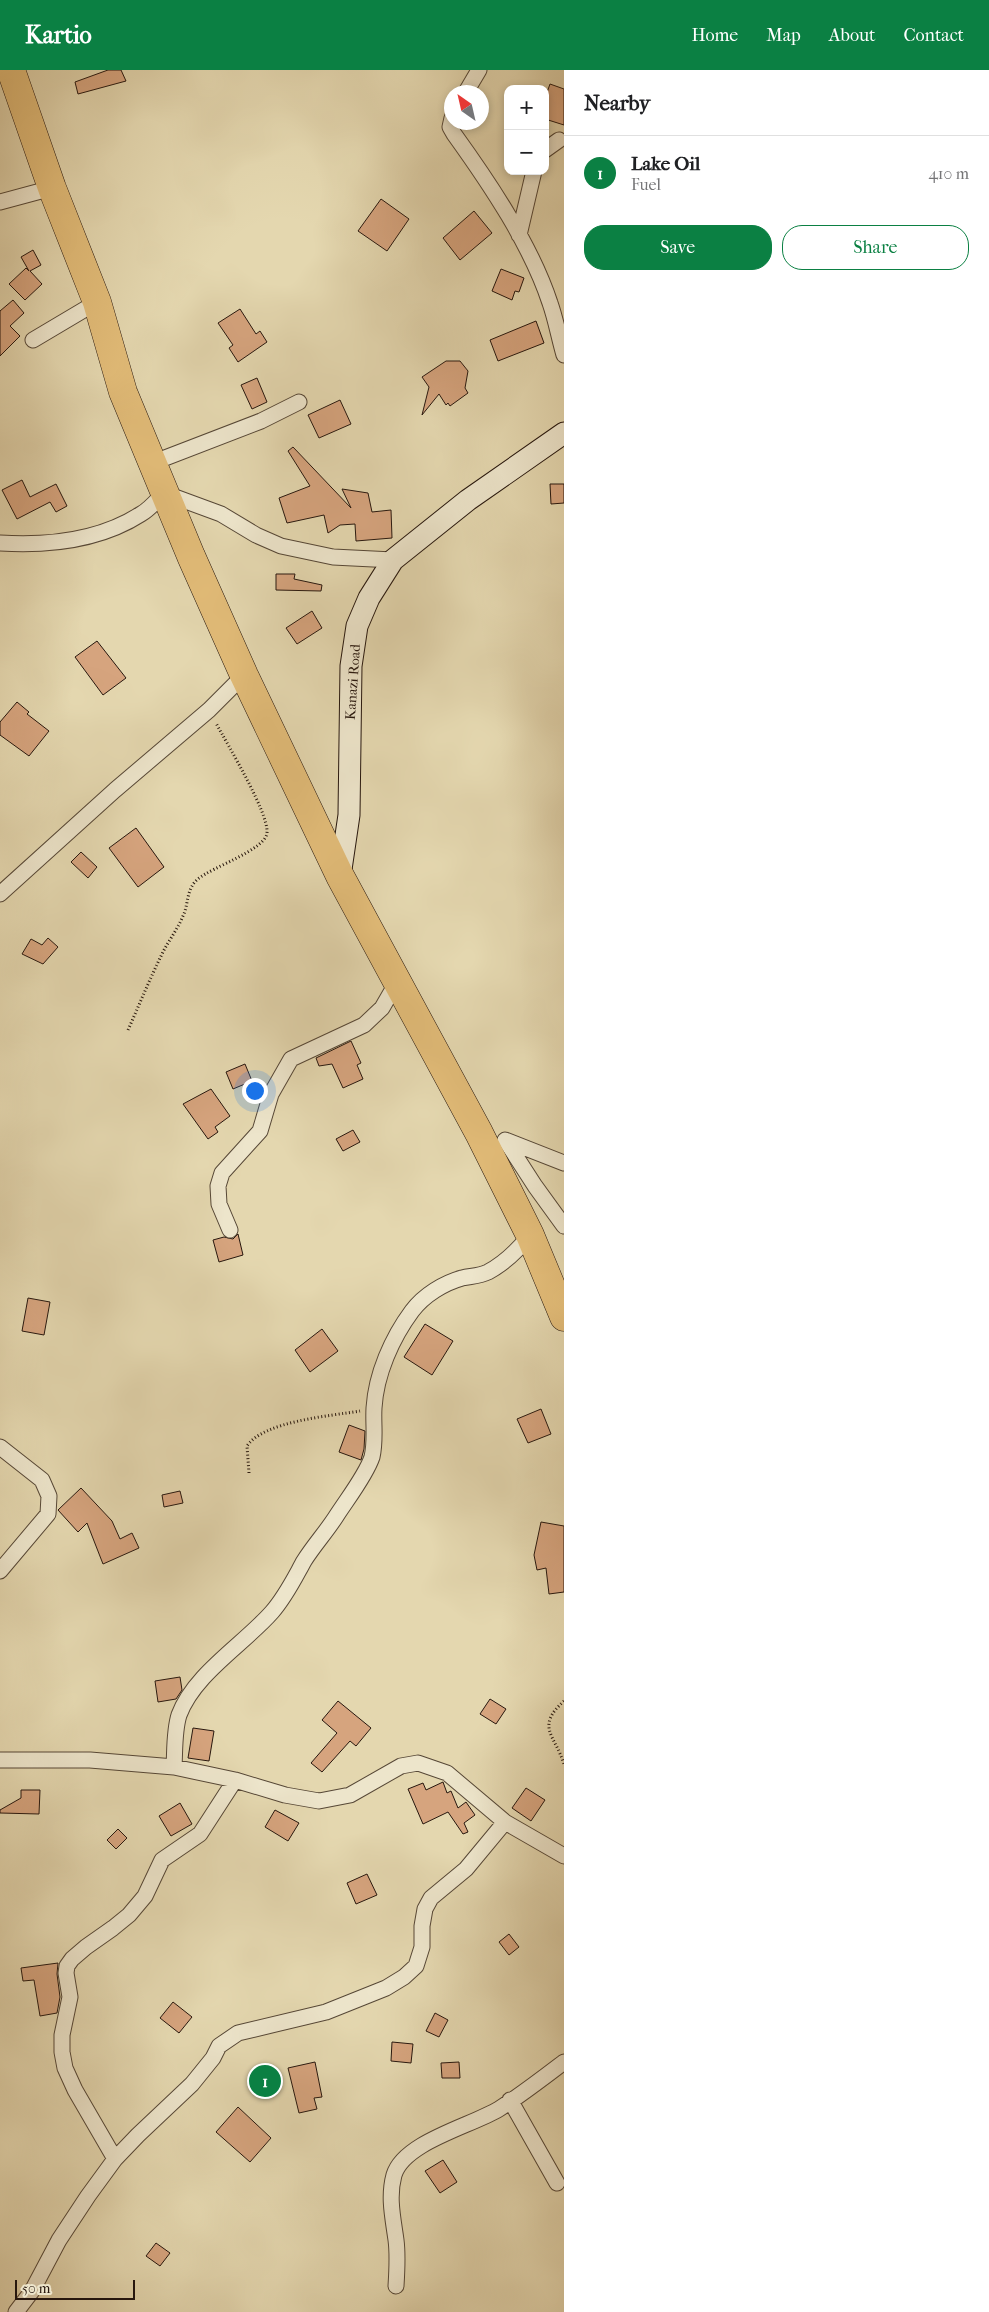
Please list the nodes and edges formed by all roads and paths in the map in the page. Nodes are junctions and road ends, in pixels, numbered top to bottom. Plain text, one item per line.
1 (11, 70) edge
2 (479, 70) edge
3 (470, 85) edge
4 (452, 130) edge
5 (558, 140) dead end
6 (549, 147) edge
7 (533, 175) edge
8 (52, 188) junction
9 (0, 202) edge
10 (519, 235) junction
11 (97, 302) junction
12 (33, 340) dead end
13 (564, 355) edge
14 (298, 402) dead end
15 (564, 433) edge
16 (152, 463) junction
17 (164, 493) junction
18 (0, 543) edge
19 (393, 560) junction
20 (244, 675) junction
21 (209, 710) junction
22 (340, 876) junction
23 (0, 894) edge
24 (398, 982) junction
25 (128, 1030) dead end
26 (479, 1133) junction
27 (506, 1141) junction
28 (564, 1163) edge
29 (564, 1226) edge
30 (230, 1230) dead end
31 (530, 1235) junction
32 (564, 1317) edge
33 (374, 1408) junction
34 (0, 1447) edge
35 (249, 1473) dead end
36 (0, 1571) edge
37 (564, 1701) edge
38 (0, 1760) edge
39 (564, 1764) edge
40 (174, 1767) junction
41 (235, 1780) junction
42 (505, 1822) junction
43 (564, 1856) edge
44 (564, 2062) edge
45 (510, 2100) junction
46 (116, 2159) junction
47 (557, 2183) dead end
48 (396, 2286) dead end
49 (16, 2312) edge

1 - 8 highway
2 - 3 street
4 - 10 street
5 - 6 street
7 - 10 street
8 - 9 street
8 - 11 highway
10 - 13 street
11 - 12 street
11 - 16 highway
14 - 16 street
15 - 19 main road, Kanazi Road
16 - 17 highway
17 - 18 street
17 - 19 street
17 - 20 highway
19 - 22 main road, Kanazi Road
20 - 21 street
20 - 22 highway
21 - 23 street
21 - 25 path
22 - 24 highway
24 - 26 highway
24 - 30 street
26 - 27 street
26 - 31 highway
27 - 28 street
27 - 29 street
31 - 32 highway
31 - 33 street
33 - 35 path
33 - 40 street
34 - 36 street
37 - 39 path
38 - 40 street
40 - 41 street
41 - 42 street
41 - 46 street
42 - 43 street
42 - 46 street
44 - 45 street
45 - 47 street
45 - 48 street
46 - 49 street

